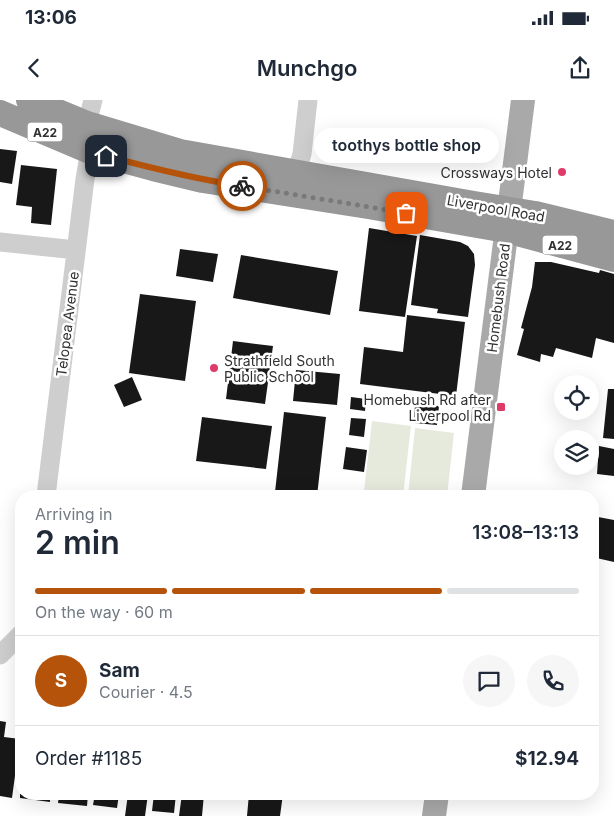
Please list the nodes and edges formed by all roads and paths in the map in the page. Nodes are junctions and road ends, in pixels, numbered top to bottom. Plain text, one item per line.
1 (28, 100) edge
2 (308, 100) edge
3 (523, 100) edge
4 (90, 112) edge
5 (0, 113) edge
6 (90, 151) junction
7 (296, 173) junction
8 (508, 220) junction
9 (614, 233) edge
10 (0, 242) edge
11 (76, 250) junction
12 (614, 259) edge
13 (47, 490) edge
14 (474, 490) edge
15 (15, 640) edge
16 (0, 655) edge
17 (436, 800) edge
18 (434, 816) edge

1 - 4 highway, Liverpool Road / A22
2 - 7 street
3 - 8 main road, Homebush Road
4 - 7 highway, Liverpool Road / A22
5 - 6 highway, Liverpool Road / A22
6 - 8 highway, Liverpool Road / A22
6 - 11 street, Telopea Avenue
7 - 8 highway, Liverpool Road / A22
8 - 9 highway, Liverpool Road / A22
8 - 12 highway, Liverpool Road / A22
8 - 14 main road, Homebush Road
10 - 11 street
11 - 13 street, Telopea Avenue
15 - 16 street
17 - 18 main road

